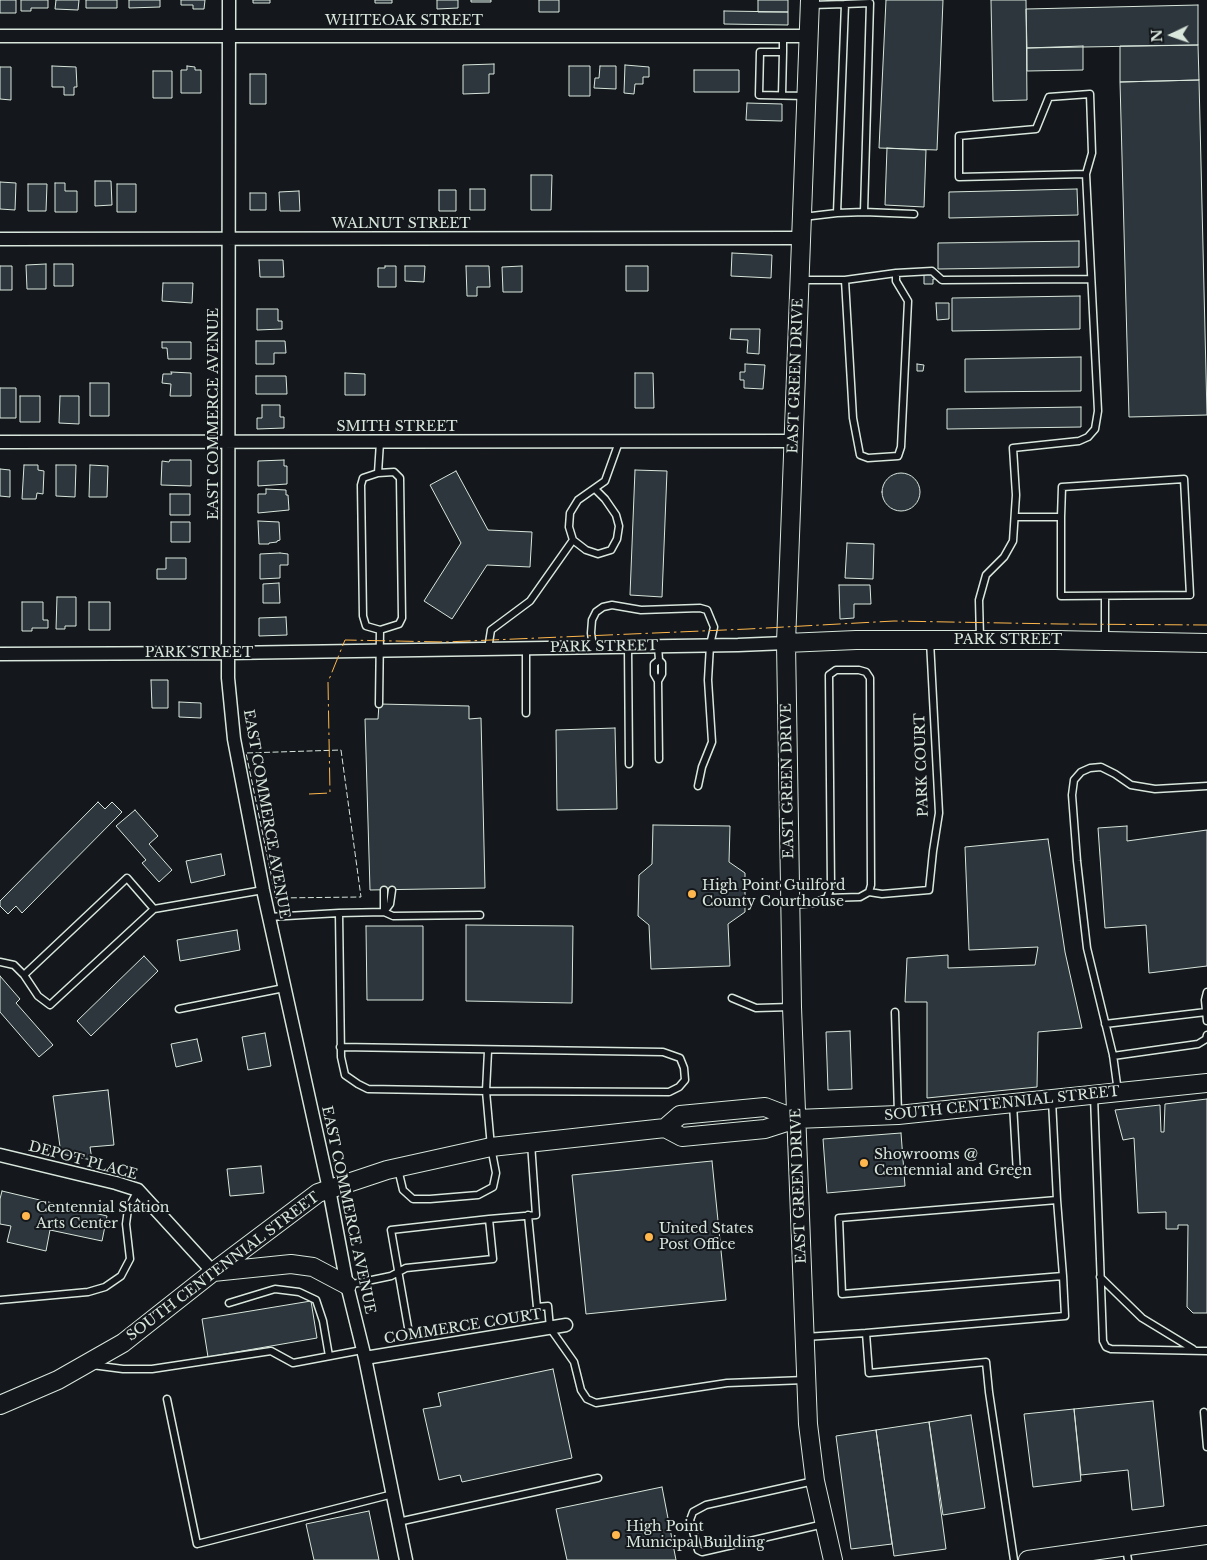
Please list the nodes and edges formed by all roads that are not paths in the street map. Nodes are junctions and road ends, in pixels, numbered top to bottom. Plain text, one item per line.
1 (229, 0) edge
2 (810, 2) edge
3 (871, 2) edge
4 (845, 4) junction
5 (0, 36) edge
6 (229, 36) junction
7 (783, 36) junction
8 (809, 36) junction
9 (783, 52) junction
10 (782, 95) junction
11 (807, 96) junction
12 (1086, 174) junction
13 (864, 212) junction
14 (837, 214) junction
15 (914, 214) dead end
16 (802, 217) junction
17 (801, 238) junction
18 (0, 239) edge
19 (229, 239) junction
20 (896, 273) junction
21 (1091, 279) junction
22 (800, 280) junction
23 (845, 280) junction
24 (794, 441) junction
25 (0, 442) edge
26 (228, 442) junction
27 (380, 442) junction
28 (619, 442) junction
29 (378, 473) junction
30 (595, 489) junction
31 (1015, 517) junction
32 (1061, 517) junction
33 (573, 540) junction
34 (1105, 596) junction
35 (380, 630) junction
36 (930, 640) junction
37 (980, 640) junction
38 (1105, 641) junction
39 (1204, 641) edge
40 (786, 643) junction
41 (658, 646) junction
42 (710, 646) junction
43 (593, 647) junction
44 (628, 647) junction
45 (526, 648) junction
46 (488, 649) junction
47 (381, 650) junction
48 (228, 652) junction
49 (0, 654) edge
50 (379, 704) dead end
51 (526, 713) dead end
52 (659, 759) dead end
53 (629, 764) dead end
54 (698, 786) dead end
55 (1207, 786) edge
56 (263, 890) junction
57 (384, 890) dead end
58 (392, 890) dead end
59 (868, 892) junction
60 (827, 898) junction
61 (790, 905) junction
62 (154, 909) junction
63 (339, 912) junction
64 (384, 912) junction
65 (480, 915) dead end
66 (269, 917) junction
67 (0, 962) edge
68 (24, 975) junction
69 (284, 988) junction
70 (1207, 992) edge
71 (732, 998) dead end
72 (792, 1007) junction
73 (178, 1009) dead end
74 (895, 1012) dead end
75 (1206, 1012) edge
76 (1207, 1021) edge
77 (1105, 1024) junction
78 (1207, 1035) edge
79 (340, 1047) junction
80 (488, 1051) junction
81 (1113, 1056) junction
82 (1207, 1083) edge
83 (486, 1091) junction
84 (1118, 1092) junction
85 (1094, 1094) junction
86 (1052, 1099) junction
87 (1013, 1103) junction
88 (898, 1115) junction
89 (796, 1119) junction
90 (531, 1143) junction
91 (491, 1147) junction
92 (0, 1155) edge
93 (397, 1168) junction
94 (1017, 1174) dead end
95 (329, 1189) junction
96 (138, 1190) junction
97 (1057, 1200) junction
98 (528, 1215) junction
99 (489, 1219) junction
100 (213, 1272) junction
101 (398, 1272) junction
102 (1063, 1276) junction
103 (1100, 1277) junction
104 (347, 1285) junction
105 (0, 1300) edge
106 (229, 1303) dead end
107 (549, 1325) junction
108 (566, 1325) dead end
109 (866, 1333) junction
110 (409, 1334) dead end
111 (804, 1337) junction
112 (1195, 1351) junction
113 (1207, 1351) edge
114 (364, 1354) junction
115 (329, 1356) junction
116 (88, 1364) junction
117 (806, 1380) junction
118 (167, 1399) dead end
119 (0, 1405) edge
120 (1204, 1412) dead end
121 (1207, 1447) edge
122 (598, 1478) dead end
123 (815, 1481) junction
124 (393, 1494) junction
125 (398, 1522) junction
126 (825, 1524) junction
127 (1207, 1535) edge
128 (1127, 1553) edge
129 (406, 1560) edge
130 (833, 1560) edge
131 (1014, 1560) edge
132 (1030, 1560) edge

1 - 6 street, EAST COMMERCE AVENUE
2 - 4 lane
2 - 8 main road, EAST GREEN DRIVE
3 - 4 lane
3 - 13 lane
4 - 14 lane
5 - 6 street, WHITEOAK STREET
6 - 7 street, WHITEOAK STREET
6 - 19 street, EAST COMMERCE AVENUE
7 - 8 street, WHITEOAK STREET
7 - 9 lane
8 - 11 main road, EAST GREEN DRIVE
9 - 10 lane
9 - 10 lane
10 - 11 lane
11 - 16 main road, EAST GREEN DRIVE
12 - 12 lane
12 - 21 lane
13 - 14 lane
13 - 15 lane
14 - 16 lane
16 - 17 main road, EAST GREEN DRIVE
17 - 19 street, WALNUT STREET
17 - 22 main road, EAST GREEN DRIVE
18 - 19 street, WALNUT STREET
19 - 26 street, EAST COMMERCE AVENUE
20 - 21 lane
20 - 23 lane
20 - 23 lane
21 - 31 lane
22 - 23 lane
22 - 24 main road, EAST GREEN DRIVE
24 - 28 street, SMITH STREET
24 - 40 main road, EAST GREEN DRIVE
25 - 26 street, SMITH STREET
26 - 27 street, SMITH STREET
26 - 48 street, EAST COMMERCE AVENUE
27 - 28 street, SMITH STREET
27 - 29 lane
28 - 30 lane
29 - 35 lane
29 - 35 lane
30 - 33 lane
30 - 33 lane
31 - 32 lane
31 - 37 lane
32 - 34 lane
32 - 34 lane
33 - 46 lane
34 - 38 lane
35 - 47 lane
36 - 37 main road, PARK STREET
36 - 40 main road, PARK STREET
36 - 59 lane, PARK COURT
37 - 38 main road, PARK STREET
38 - 39 main road, PARK STREET
40 - 42 street, PARK STREET
40 - 61 main road, EAST GREEN DRIVE
41 - 42 street, PARK STREET
41 - 44 street, PARK STREET
41 - 52 lane
42 - 43 lane
42 - 54 lane
43 - 44 street, PARK STREET
43 - 45 street, PARK STREET
44 - 53 lane
45 - 46 street, PARK STREET
45 - 51 lane
46 - 47 street, PARK STREET
47 - 48 street, PARK STREET
47 - 50 lane
48 - 49 street, PARK STREET
48 - 56 street, EAST COMMERCE AVENUE
55 - 77 lane
56 - 62 lane
56 - 66 street, EAST COMMERCE AVENUE
57 - 64 lane
58 - 64 lane
59 - 60 lane
59 - 60 lane
60 - 61 lane
61 - 72 main road, EAST GREEN DRIVE
62 - 68 lane
62 - 68 lane
63 - 64 lane
63 - 66 lane
63 - 79 lane
64 - 65 lane
66 - 69 street, EAST COMMERCE AVENUE
67 - 68 lane
69 - 73 lane
69 - 95 street, EAST COMMERCE AVENUE
70 - 75 lane
71 - 72 lane
72 - 89 main road, EAST GREEN DRIVE
74 - 88 lane
75 - 76 lane
75 - 77 lane
77 - 81 lane
78 - 81 lane
79 - 80 lane
79 - 83 lane
80 - 83 lane
80 - 83 lane
81 - 84 lane
82 - 84 main road, SOUTH CENTENNIAL STREET
83 - 91 lane
84 - 85 main road, SOUTH CENTENNIAL STREET
85 - 86 main road, SOUTH CENTENNIAL STREET
85 - 103 lane
86 - 87 main road, SOUTH CENTENNIAL STREET
86 - 97 lane
87 - 88 main road, SOUTH CENTENNIAL STREET
87 - 94 lane
88 - 89 main road, SOUTH CENTENNIAL STREET
89 - 90 main road, SOUTH CENTENNIAL STREET
89 - 111 main road, EAST GREEN DRIVE
90 - 91 main road, SOUTH CENTENNIAL STREET
90 - 98 lane
91 - 93 main road, SOUTH CENTENNIAL STREET
91 - 93 lane
92 - 96 street, DEPOT PLACE
93 - 95 main road, SOUTH CENTENNIAL STREET
95 - 100 main road, SOUTH CENTENNIAL STREET
95 - 104 street, EAST COMMERCE AVENUE
96 - 100 street, DEPOT PLACE
96 - 105 lane
97 - 102 lane
97 - 102 lane
98 - 99 lane
98 - 107 lane
99 - 101 lane
99 - 101 lane
100 - 104 main road
100 - 116 main road, SOUTH CENTENNIAL STREET
101 - 104 lane
101 - 110 lane
102 - 109 lane
103 - 112 lane
103 - 112 lane
104 - 114 street, EAST COMMERCE AVENUE
106 - 115 lane
107 - 108 street, COMMERCE COURT
107 - 114 street, COMMERCE COURT
107 - 117 lane
109 - 111 lane
109 - 131 lane
111 - 117 main road, EAST GREEN DRIVE
112 - 113 lane
114 - 115 lane
114 - 124 street, EAST COMMERCE AVENUE
115 - 116 lane
116 - 119 main road, SOUTH CENTENNIAL STREET
117 - 123 main road, EAST GREEN DRIVE
118 - 124 lane
120 - 121 lane
122 - 125 lane
123 - 126 main road, EAST GREEN DRIVE
123 - 126 lane
124 - 125 street, EAST COMMERCE AVENUE
125 - 129 street, EAST COMMERCE AVENUE
126 - 130 main road, EAST GREEN DRIVE
127 - 128 main road
128 - 132 main road

